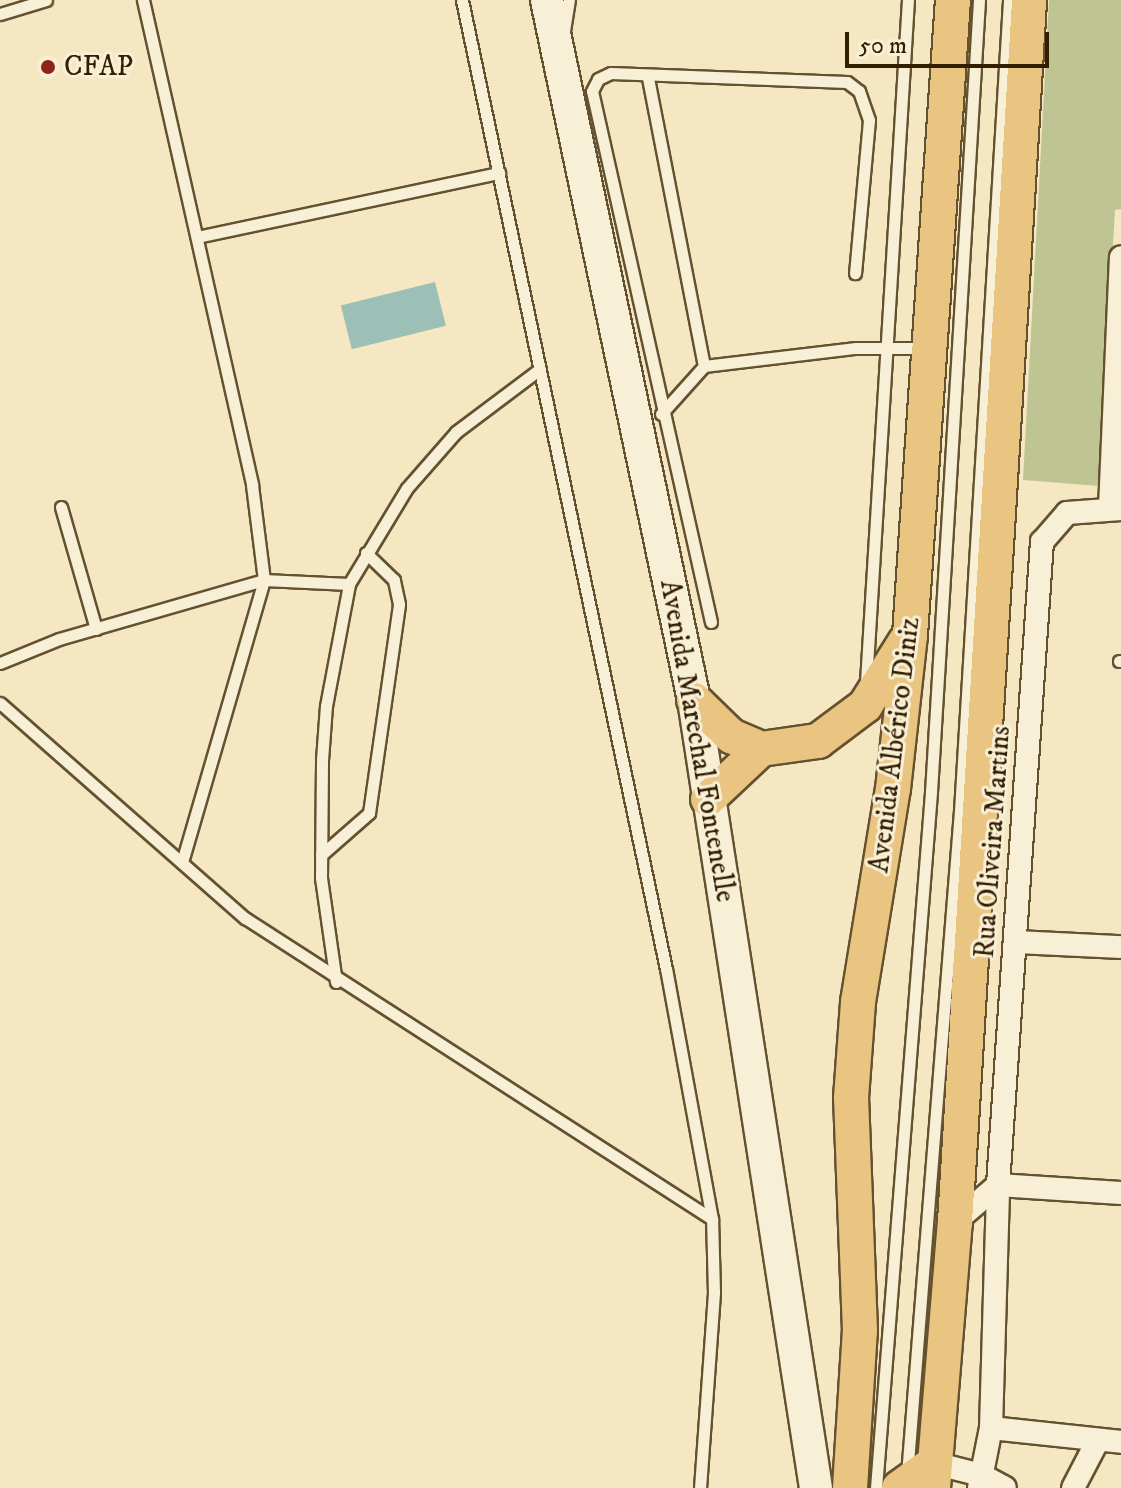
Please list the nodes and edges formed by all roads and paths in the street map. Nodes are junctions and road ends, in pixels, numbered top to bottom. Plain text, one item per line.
1 (46, 0) edge
2 (143, 0) edge
3 (462, 0) edge
4 (547, 0) edge
5 (569, 0) edge
6 (908, 0) edge
7 (953, 0) edge
8 (979, 0) edge
9 (1009, 0) edge
10 (1029, 0) edge
11 (0, 14) edge
12 (557, 45) junction
13 (648, 78) junction
14 (499, 173) junction
15 (197, 237) junction
16 (1120, 260) edge
17 (855, 273) dead end
18 (885, 348) junction
19 (929, 349) junction
20 (704, 366) junction
21 (540, 369) junction
22 (661, 414) junction
23 (61, 507) dead end
24 (1116, 508) edge
25 (366, 553) junction
26 (264, 580) junction
27 (349, 584) junction
28 (711, 622) dead end
29 (96, 629) junction
30 (910, 635) junction
31 (0, 663) edge
32 (694, 700) junction
33 (0, 703) edge
34 (865, 706) junction
35 (761, 749) junction
36 (708, 799) junction
37 (321, 855) junction
38 (182, 862) junction
39 (1017, 942) junction
40 (1121, 947) edge
41 (336, 982) junction
42 (998, 1185) junction
43 (1121, 1193) edge
44 (712, 1219) junction
45 (955, 1222) junction
46 (991, 1428) junction
47 (1098, 1440) junction
48 (1121, 1442) edge
49 (980, 1481) edge
50 (909, 1483) edge
51 (700, 1488) edge
52 (816, 1488) edge
53 (850, 1488) edge
54 (1005, 1488) edge
55 (1073, 1488) edge

1 - 11 lane
2 - 15 lane
3 - 14 lane
4 - 12 main road, Avenida Marechal Fontenelle
5 - 12 lane
6 - 18 lane
7 - 19 main road, Avenida Albérico Diniz
8 - 50 lane
9 - 50 lane
10 - 45 main road
12 - 32 main road, Avenida Marechal Fontenelle
13 - 17 lane
13 - 20 lane
13 - 22 lane
14 - 15 lane
14 - 21 lane
15 - 26 lane
16 - 24 street
18 - 19 lane
18 - 20 lane
18 - 34 lane
19 - 30 main road, Avenida Albérico Diniz
20 - 22 lane
21 - 25 lane
21 - 44 lane
22 - 28 lane
23 - 29 lane
24 - 39 street, Rua Oliveira Martins
25 - 27 lane
25 - 37 lane
26 - 27 lane
26 - 29 lane
26 - 38 lane
27 - 37 lane
29 - 31 lane
30 - 34 main road
30 - 53 main road, Avenida Albérico Diniz
32 - 35 main road
32 - 36 main road, Avenida Marechal Fontenelle
33 - 38 lane
34 - 35 main road
35 - 36 main road
36 - 52 main road, Avenida Marechal Fontenelle
37 - 41 lane
38 - 41 lane
39 - 40 street
39 - 42 street, Rua Oliveira Martins
41 - 44 lane
42 - 43 street
42 - 45 street
42 - 46 street, Rua Oliveira Martins
44 - 51 lane
45 - 50 main road
46 - 47 street
46 - 49 street, Rua Oliveira Martins
47 - 48 street
47 - 55 street
49 - 50 street
49 - 54 street

